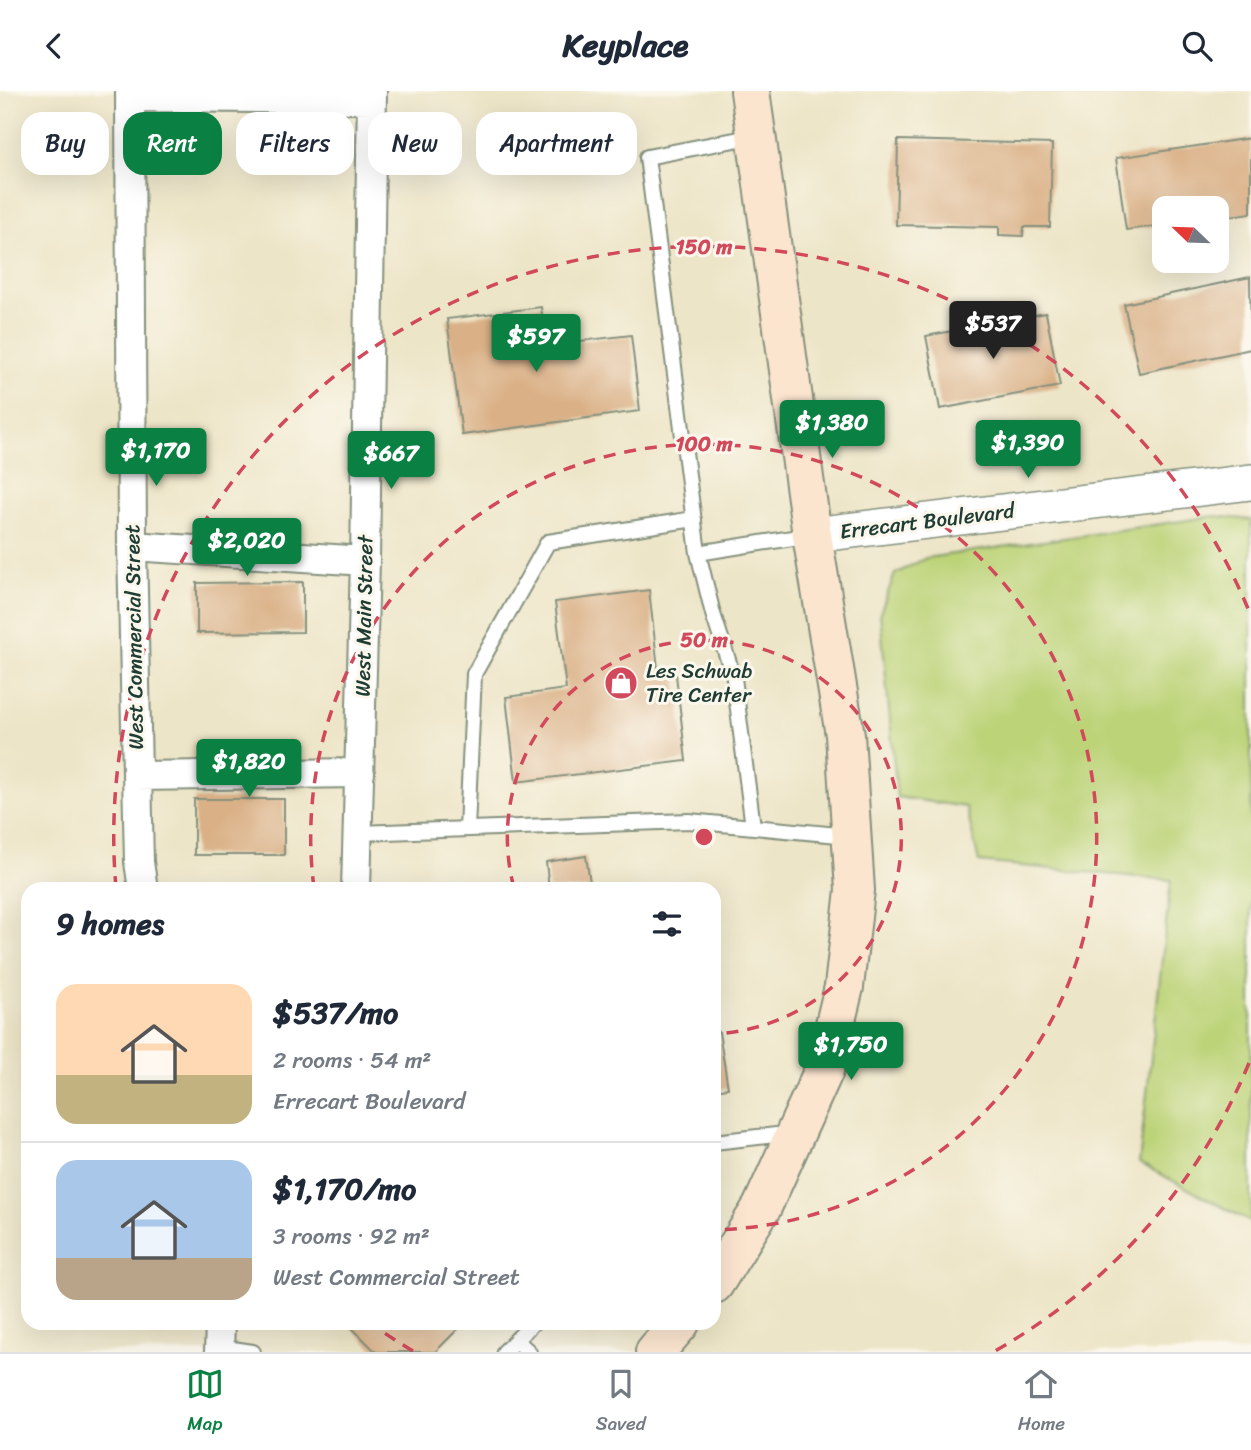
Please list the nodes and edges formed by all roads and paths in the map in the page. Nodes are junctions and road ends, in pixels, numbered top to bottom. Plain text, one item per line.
1 (750, 91) edge
2 (130, 94) edge
3 (372, 95) edge
4 (757, 136) junction
5 (1251, 482) edge
6 (694, 519) junction
7 (812, 535) junction
8 (132, 546) junction
9 (698, 553) junction
10 (365, 561) junction
11 (360, 773) junction
12 (137, 776) junction
13 (752, 827) junction
14 (467, 829) junction
15 (358, 832) junction
16 (853, 836) junction
17 (143, 882) edge
18 (356, 882) edge
19 (797, 1132) junction
20 (721, 1141) edge
21 (721, 1272) edge
22 (526, 1330) edge
23 (674, 1330) edge
24 (516, 1340) junction
25 (219, 1341) edge
26 (253, 1352) edge
27 (504, 1352) edge
28 (528, 1352) edge
29 (655, 1352) edge

1 - 4 main road
2 - 3 street
2 - 8 street, West Commercial Street
3 - 10 street, West Main Street
4 - 6 lane
4 - 7 main road
5 - 7 street, Errecart Boulevard
6 - 9 lane
6 - 14 lane
7 - 9 lane
7 - 16 main road
8 - 10 street
8 - 12 street, West Commercial Street
9 - 13 lane
10 - 11 street, West Main Street
11 - 12 street
11 - 15 street, West Main Street
12 - 17 street, West Commercial Street
13 - 14 lane
13 - 16 lane
14 - 15 lane
15 - 18 street, West Main Street
16 - 19 main road
19 - 20 lane
19 - 21 main road
22 - 24 lane
23 - 29 main road
24 - 27 lane
24 - 28 lane
25 - 26 lane

